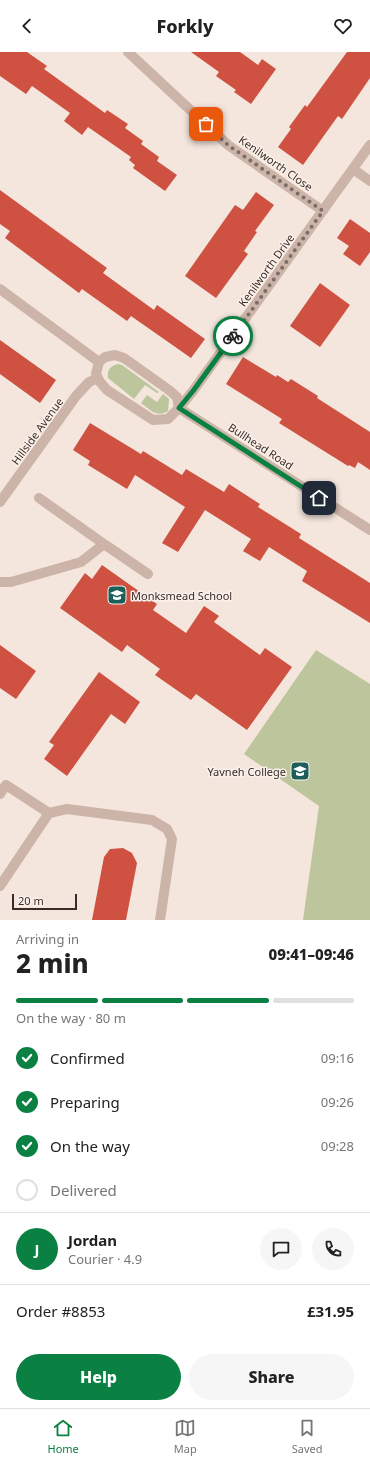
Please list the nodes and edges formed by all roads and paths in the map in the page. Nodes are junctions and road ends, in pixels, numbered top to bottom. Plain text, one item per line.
1 (128, 52) edge
2 (370, 145) edge
3 (353, 169) junction
4 (370, 181) edge
5 (323, 211) junction
6 (0, 289) edge
7 (99, 362) junction
8 (98, 378) junction
9 (179, 408) junction
10 (39, 498) dead end
11 (0, 502) edge
12 (370, 530) edge
13 (104, 544) junction
14 (148, 574) dead end
15 (0, 582) edge
16 (0, 794) edge
17 (49, 813) junction
18 (0, 886) edge
19 (160, 920) edge

1 - 5 street, Kenilworth Close
2 - 3 street, Kenilworth Drive
3 - 4 street
3 - 5 street, Kenilworth Drive
5 - 9 street, Kenilworth Drive
6 - 7 street
7 - 8 street
7 - 9 street
8 - 9 street
8 - 11 street, Hillside Avenue
9 - 12 street, Bullhead Road
10 - 13 street
13 - 14 street
13 - 15 street
16 - 17 street
17 - 18 street
17 - 19 street

